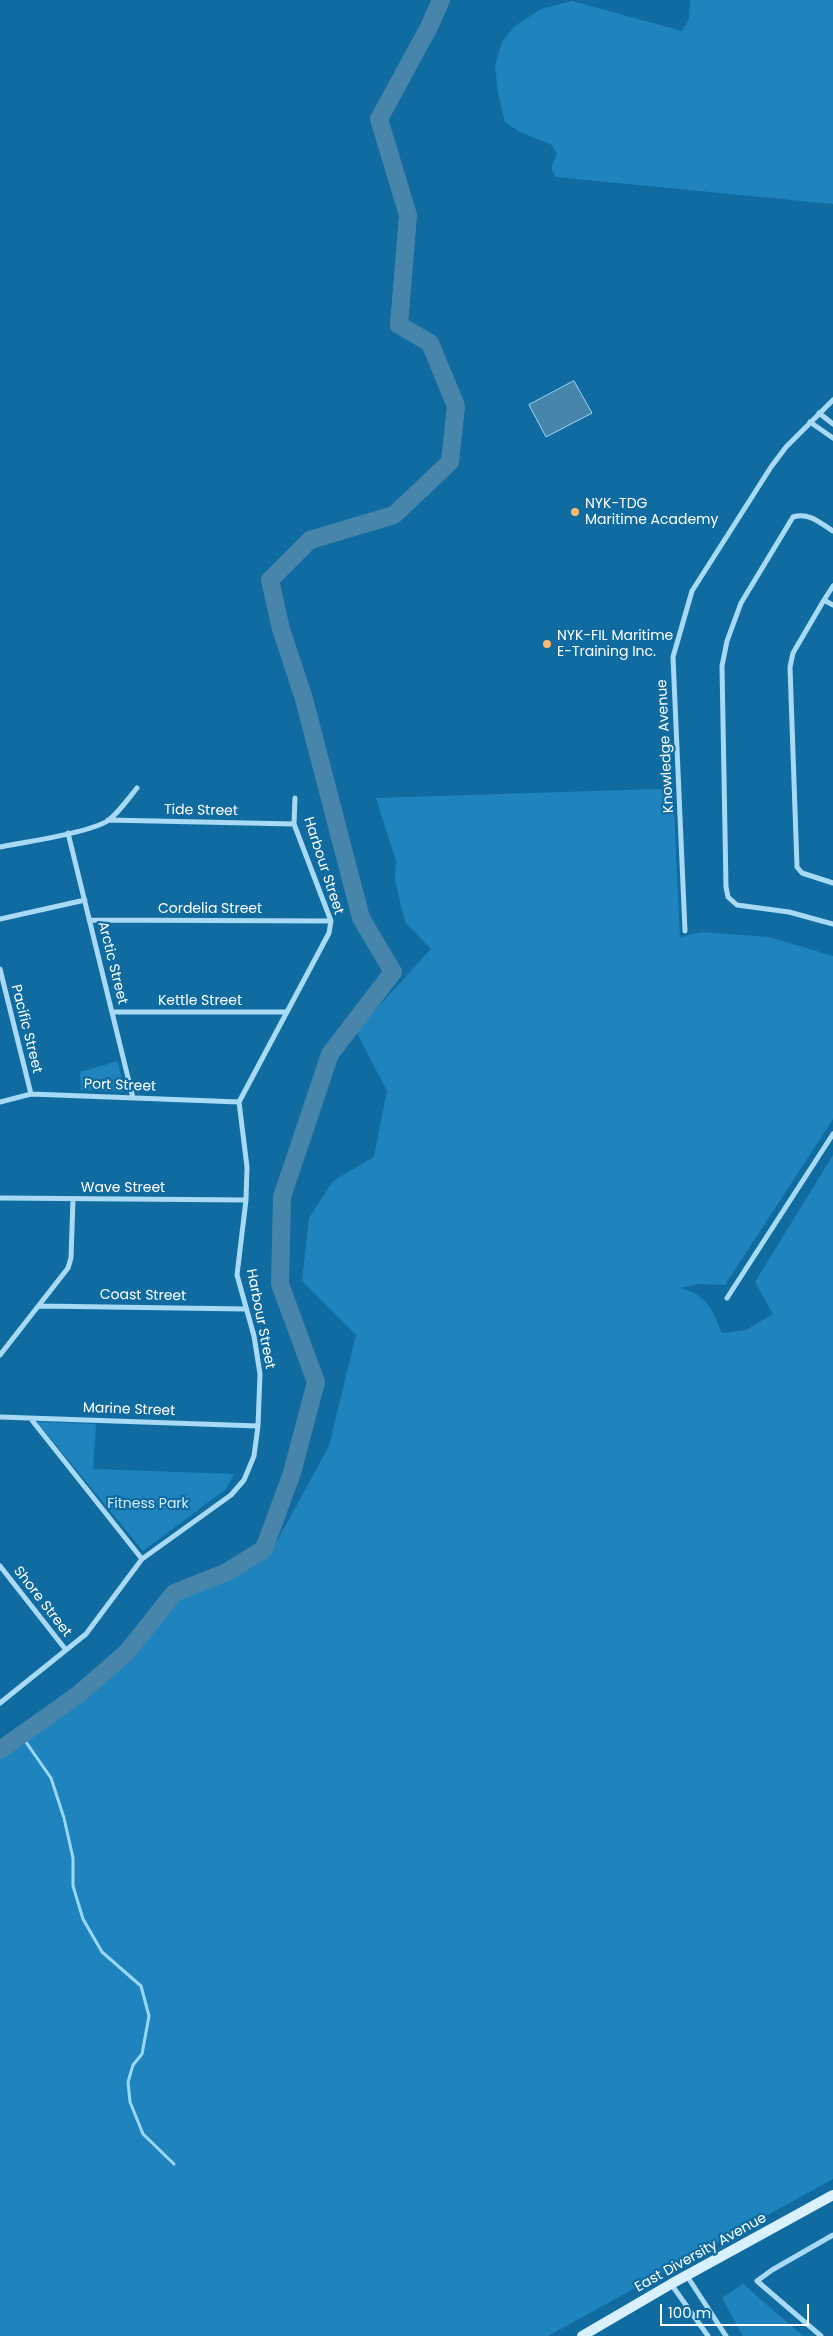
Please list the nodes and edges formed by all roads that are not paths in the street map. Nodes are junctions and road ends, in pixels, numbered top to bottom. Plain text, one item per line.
1 (833, 400) edge
2 (819, 413) junction
3 (810, 422) junction
4 (833, 424) edge
5 (833, 438) edge
6 (833, 531) edge
7 (833, 586) edge
8 (824, 600) junction
9 (833, 605) edge
10 (137, 788) dead end
11 (295, 798) dead end
12 (108, 820) junction
13 (294, 824) junction
14 (68, 833) junction
15 (0, 847) edge
16 (833, 882) edge
17 (84, 900) junction
18 (0, 919) edge
19 (89, 920) junction
20 (331, 921) junction
21 (833, 924) edge
22 (685, 931) dead end
23 (0, 969) edge
24 (112, 1012) junction
25 (287, 1012) junction
26 (31, 1094) junction
27 (133, 1098) junction
28 (0, 1102) edge
29 (239, 1102) junction
30 (833, 1134) edge
31 (0, 1198) edge
32 (73, 1199) junction
33 (246, 1200) junction
34 (728, 1298) dead end
35 (38, 1306) junction
36 (246, 1309) junction
37 (0, 1355) edge
38 (0, 1418) edge
39 (31, 1418) junction
40 (258, 1426) junction
41 (142, 1560) junction
42 (0, 1566) edge
43 (66, 1650) junction
44 (0, 1703) edge
45 (833, 2195) edge
46 (833, 2236) edge
47 (687, 2276) junction
48 (671, 2284) junction
49 (582, 2336) edge
50 (708, 2336) edge
51 (726, 2336) edge
52 (821, 2336) edge

1 - 2 street, Knowledge Avenue
2 - 3 street, Knowledge Avenue
2 - 4 street
3 - 5 street
3 - 22 street, Knowledge Avenue
6 - 21 street
7 - 8 street
8 - 9 street
8 - 16 street
10 - 12 street
11 - 13 street, Harbour Street
12 - 13 street, Tide Street
12 - 14 street
13 - 20 street, Harbour Street
14 - 15 street
14 - 17 street, Arctic Street
17 - 18 street
17 - 19 street, Arctic Street
19 - 20 street, Cordelia Street
19 - 24 street, Arctic Street
20 - 25 street, Harbour Street
23 - 26 street, Pacific Street
24 - 25 street, Kettle Street
24 - 27 street, Arctic Street
25 - 29 street, Harbour Street
26 - 27 street, Port Street
26 - 28 street, Port Street
27 - 29 street, Port Street
29 - 33 street, Harbour Street
30 - 34 street
31 - 32 street, Wave Street
32 - 33 street, Wave Street
32 - 35 street
33 - 36 street, Harbour Street
35 - 36 street, Coast Street
35 - 37 street
36 - 40 street, Harbour Street
38 - 39 street, Marine Street
39 - 40 street, Marine Street
39 - 41 street
40 - 41 street, Harbour Street
41 - 43 street, Harbour Street
42 - 43 street, Shore Street
43 - 44 street, Harbour Street
45 - 47 street, East Diversity Avenue
46 - 52 street
47 - 48 street, East Diversity Avenue
47 - 51 street
48 - 49 street, East Diversity Avenue
48 - 50 street

